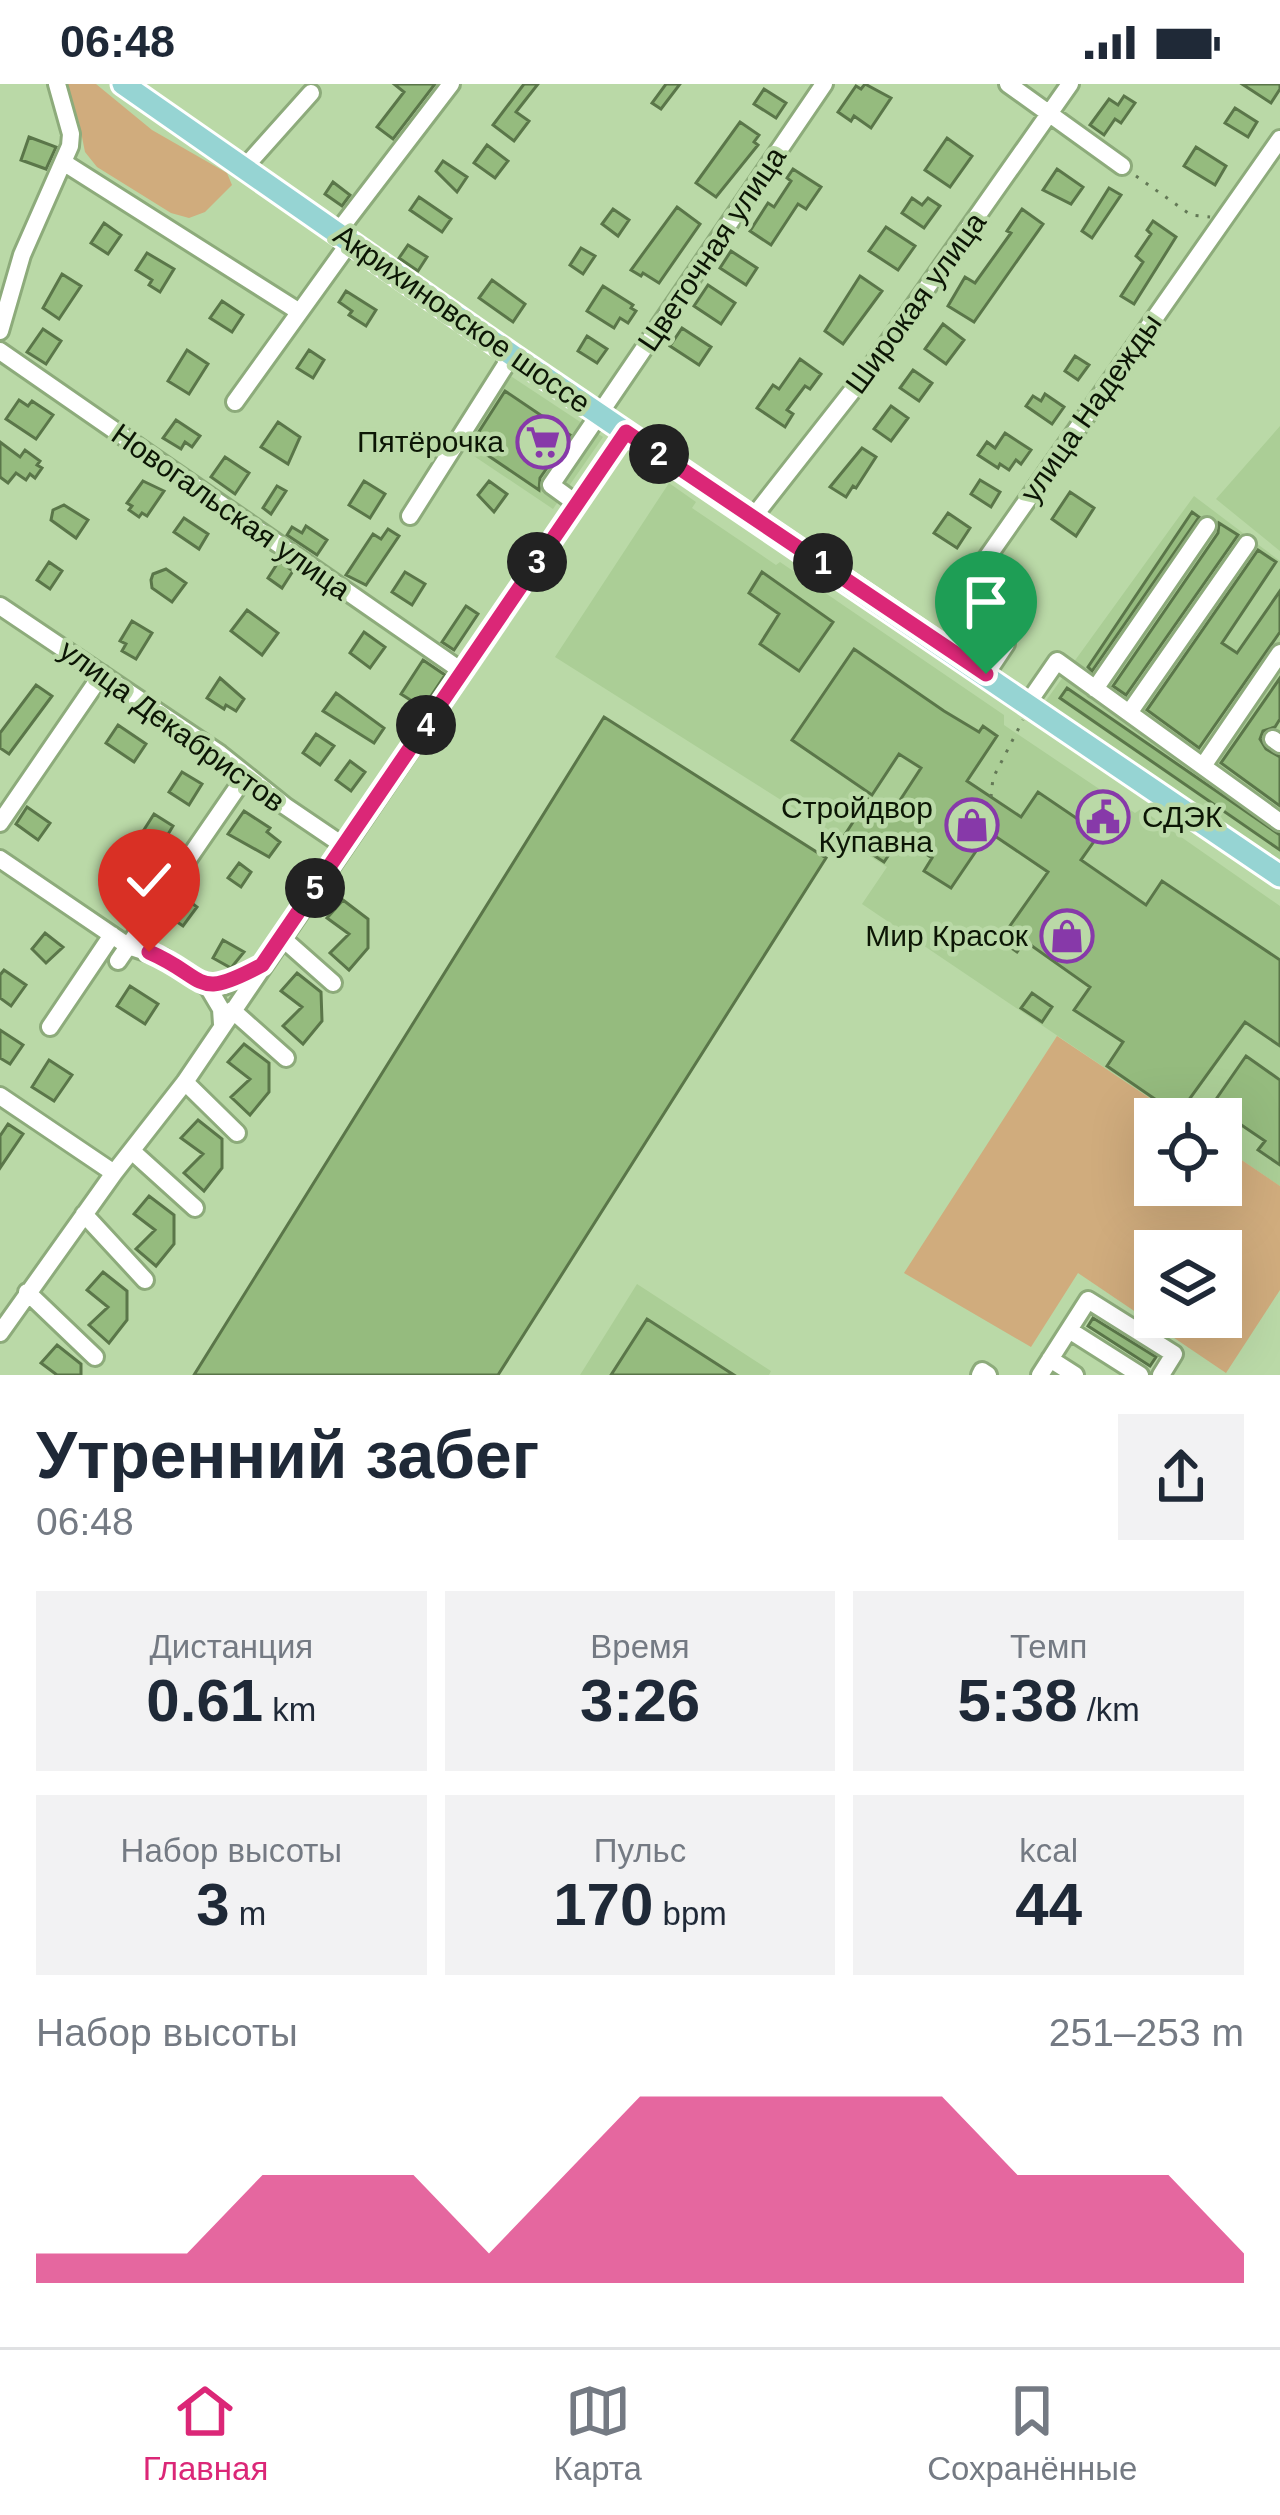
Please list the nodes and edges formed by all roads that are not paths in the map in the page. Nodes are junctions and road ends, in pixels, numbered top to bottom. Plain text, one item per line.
1 (57, 84) edge
2 (123, 84) edge
3 (451, 84) edge
4 (824, 84) edge
5 (1008, 84) edge
6 (1070, 84) edge
7 (311, 93) dead end
8 (1050, 114) junction
9 (1280, 139) edge
10 (63, 162) junction
11 (1122, 166) road end
12 (244, 168) junction
13 (344, 238) junction
14 (298, 311) junction
15 (0, 331) edge
16 (0, 352) edge
17 (512, 355) junction
18 (235, 402) dead end
19 (599, 413) junction
20 (626, 432) junction
21 (577, 504) junction
22 (410, 516) dead end
23 (754, 516) junction
24 (1207, 526) dead end
25 (1247, 544) dead end
26 (0, 606) edge
27 (1280, 653) edge
28 (977, 668) junction
29 (463, 672) junction
30 (102, 674) junction
31 (956, 683) dead end
32 (1094, 688) junction
33 (1026, 711) junction
34 (1129, 713) junction
35 (1202, 766) junction
36 (246, 776) junction
37 (1280, 822) edge
38 (0, 823) edge
39 (344, 846) junction
40 (0, 859) edge
41 (1280, 876) edge
42 (112, 935) junction
43 (281, 938) junction
44 (123, 954) junction
45 (262, 965) junction
46 (333, 983) dead end
47 (208, 987) junction
48 (227, 1017) junction
49 (50, 1027) dead end
50 (286, 1058) dead end
51 (185, 1082) junction
52 (0, 1096) edge
53 (237, 1132) dead end
54 (133, 1152) junction
55 (114, 1173) junction
56 (195, 1208) dead end
57 (84, 1214) junction
58 (145, 1280) dead end
59 (27, 1292) junction
60 (1069, 1330) junction
61 (0, 1333) edge
62 (95, 1357) dead end
63 (1045, 1367) edge
64 (1075, 1375) edge
65 (1140, 1375) edge
66 (1161, 1375) edge

1 - 10 street
2 - 12 main road, Акрихиновское шоссе
3 - 13 street
4 - 19 street, Цветочная улица
5 - 8 street
6 - 8 street, Широкая улица
7 - 12 street
8 - 11 street
8 - 23 street, Широкая улица
9 - 28 street, улица Надежды
10 - 14 street
10 - 15 street
12 - 13 main road, Акрихиновское шоссе
13 - 14 street
13 - 17 main road, Акрихиновское шоссе
14 - 18 street
16 - 29 street, Новогальская улица
17 - 19 main road, Акрихиновское шоссе
17 - 22 street
19 - 20 main road, Акрихиновское шоссе
19 - 21 street, Цветочная улица
20 - 21 street
20 - 23 main road, Акрихиновское шоссе
21 - 29 street
23 - 28 main road, Акрихиновское шоссе
24 - 32 street
25 - 34 street
26 - 30 street, улица Декабристов
27 - 35 street
28 - 31 street
28 - 33 main road, Акрихиновское шоссе
29 - 39 street
30 - 36 street, улица Декабристов
30 - 38 street
32 - 33 street
32 - 34 street
33 - 41 main road, Акрихиновское шоссе
34 - 35 street
35 - 37 street
36 - 39 street, улица Декабристов
36 - 44 street
39 - 43 street
40 - 42 street
42 - 44 street
42 - 49 street
43 - 45 street
43 - 46 street
44 - 47 street
45 - 47 street
45 - 48 street
47 - 48 street
48 - 50 street
48 - 51 street
51 - 53 street
51 - 54 street
52 - 55 street
54 - 55 street
54 - 56 street
55 - 57 street
57 - 58 street
57 - 59 street
59 - 61 street
59 - 62 street
60 - 63 street
60 - 65 street
60 - 66 street
63 - 64 street

